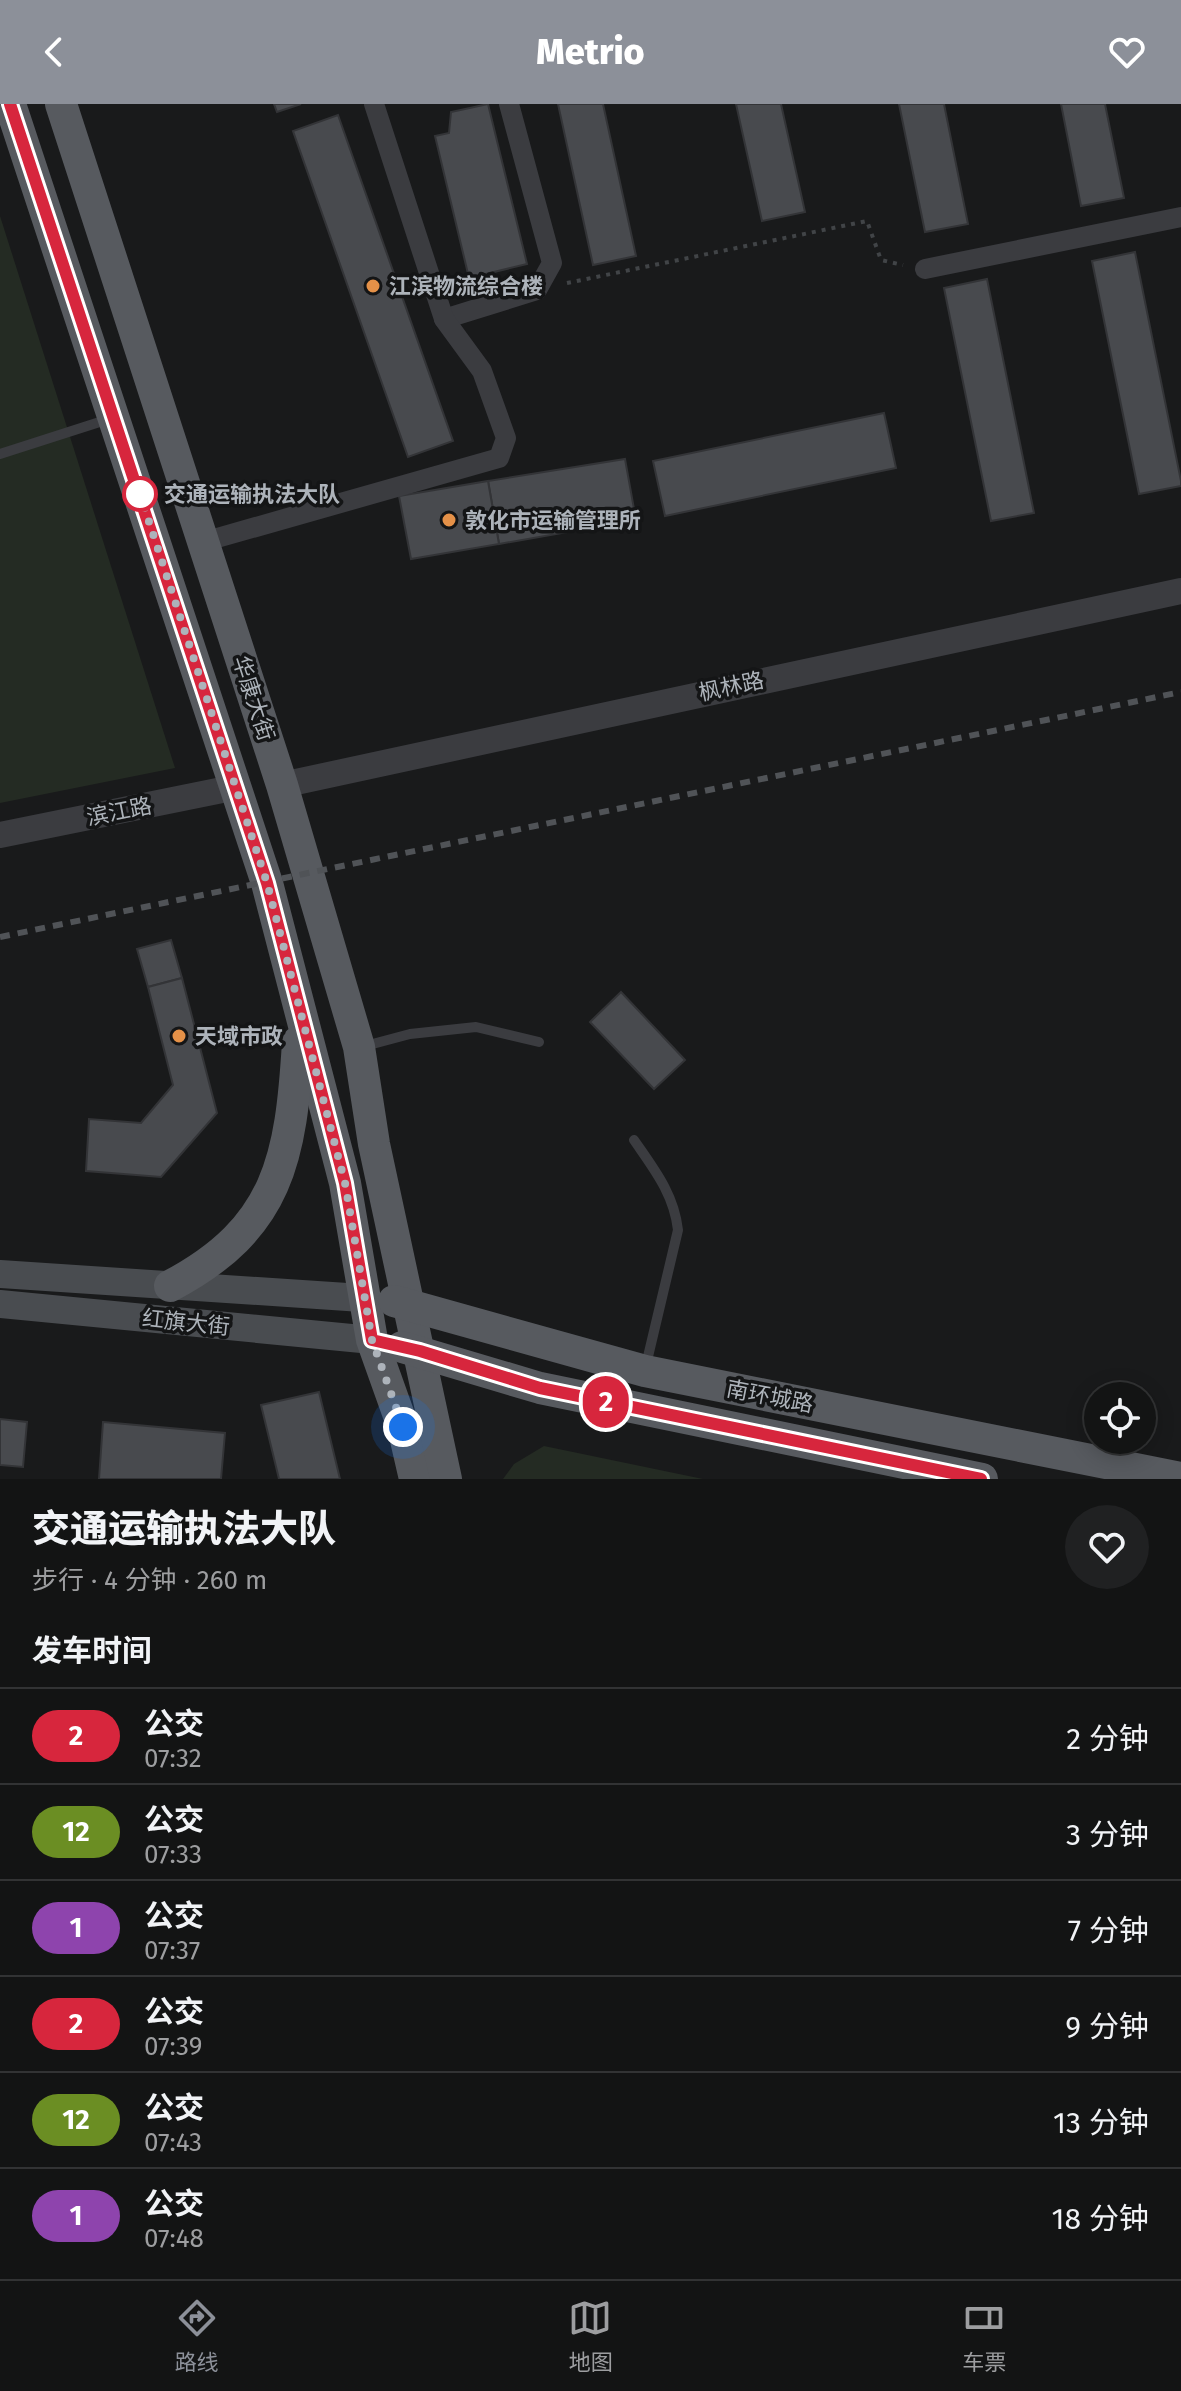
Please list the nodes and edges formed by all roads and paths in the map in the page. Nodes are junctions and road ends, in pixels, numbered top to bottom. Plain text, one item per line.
1 (10, 104) edge
2 (61, 104) edge
3 (374, 104) edge
4 (509, 104) edge
5 (1181, 217) edge
6 (925, 269) joint
7 (537, 290) junction
8 (444, 319) junction
9 (115, 417) junction
10 (0, 454) edge
11 (203, 542) junction
12 (1181, 591) edge
13 (282, 785) junction
14 (237, 787) junction
15 (0, 835) edge
16 (300, 1015) junction
17 (539, 1042) dead end
18 (359, 1047) junction
19 (634, 1140) dead end
20 (0, 1274) edge
21 (170, 1286) junction
22 (362, 1298) junction
23 (409, 1303) junction
24 (0, 1304) edge
25 (372, 1340) junction
26 (420, 1351) junction
27 (645, 1371) junction
28 (1181, 1478) edge
29 (415, 1479) edge
30 (446, 1479) edge
31 (982, 1479) edge

1 - 9 main road, 华康大街
2 - 11 main road, 华康大街
3 - 8 street
4 - 7 street
5 - 6 street
6 - 7 path
7 - 8 street
8 - 11 street
9 - 10 lane
9 - 14 main road, 华康大街
11 - 13 main road, 华康大街
12 - 13 street, 枫林路
13 - 18 main road, 华康大街
14 - 15 street, 滨江路
14 - 16 main road, 华康大街
16 - 21 main road
16 - 22 main road, 华康大街
17 - 18 lane
18 - 23 main road, 华康大街
19 - 27 lane
20 - 21 main road, 红旗大街
21 - 22 main road, 红旗大街
22 - 23 main road, 南环城路
22 - 25 main road, 华康大街
23 - 26 main road, 华康大街
23 - 27 main road, 南环城路
24 - 25 main road, 红旗大街
25 - 26 main road, 南环城路
25 - 29 main road, 华康大街
26 - 30 main road, 华康大街
26 - 31 main road, 南环城路
27 - 28 main road, 南环城路

